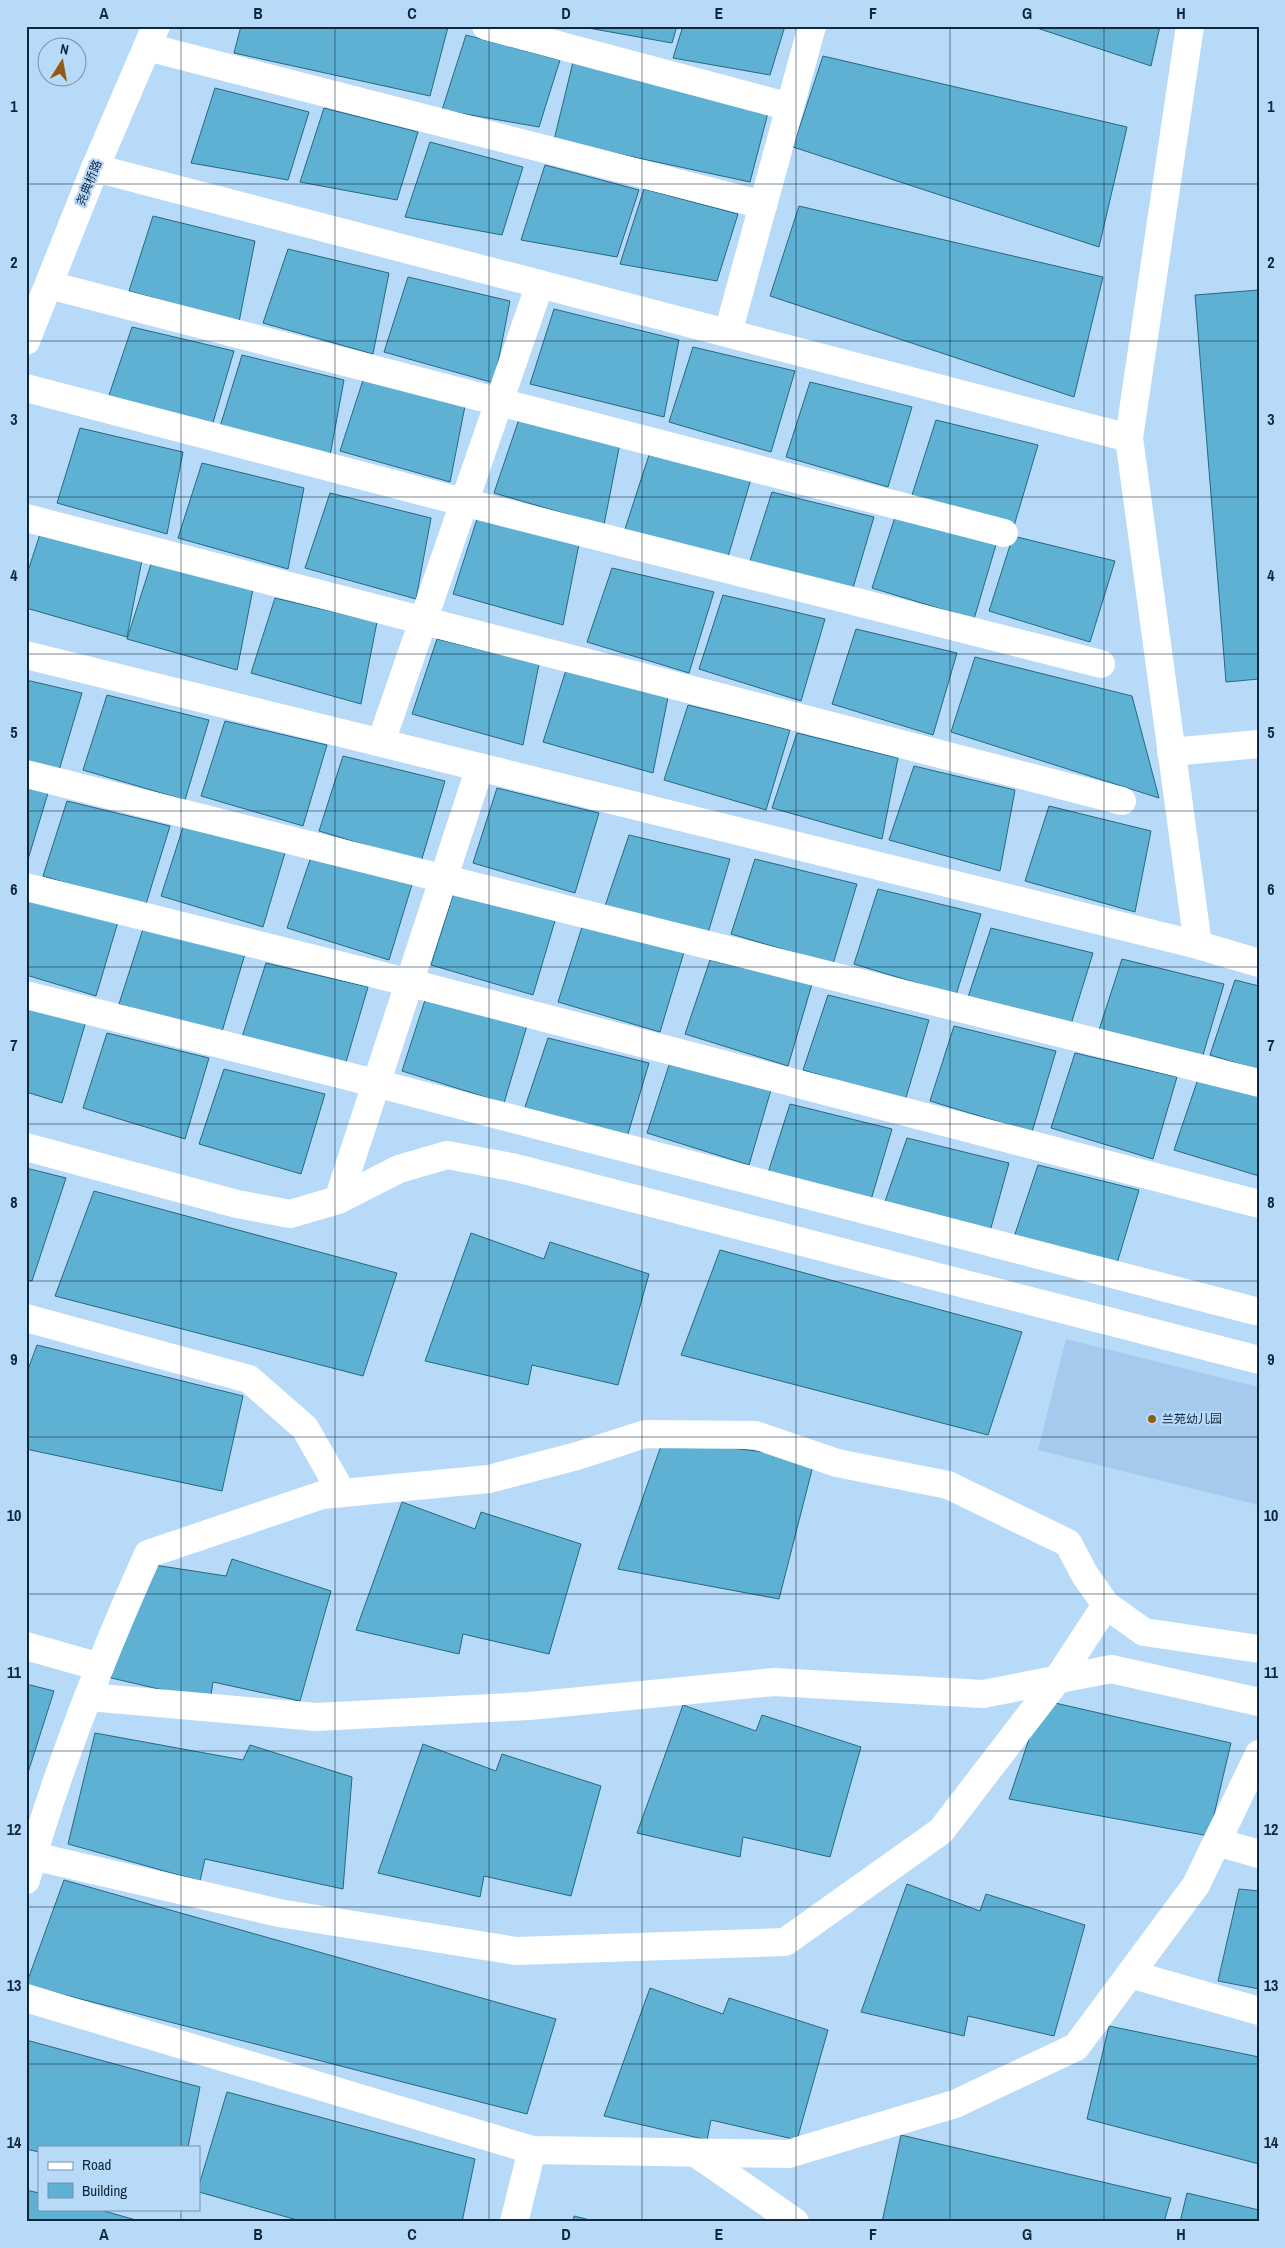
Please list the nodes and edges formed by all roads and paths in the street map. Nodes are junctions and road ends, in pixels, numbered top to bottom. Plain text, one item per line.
1 (486, 26) edge
2 (812, 26) edge
3 (1190, 26) edge
4 (152, 37) edge
5 (790, 107) junction
6 (95, 168) junction
7 (763, 205) junction
8 (540, 284) junction
9 (49, 285) junction
10 (728, 333) junction
11 (26, 341) edge
12 (26, 388) edge
13 (499, 402) junction
14 (1128, 438) junction
15 (464, 502) junction
16 (26, 518) edge
17 (1004, 533) dead end
18 (423, 622) junction
19 (26, 655) edge
20 (1101, 664) dead end
21 (381, 742) junction
22 (1259, 744) edge
23 (1171, 752) junction
24 (480, 767) junction
25 (26, 774) edge
26 (1122, 801) dead end
27 (444, 879) junction
28 (26, 887) edge
29 (1198, 944) junction
30 (1259, 963) edge
31 (409, 983) junction
32 (26, 995) edge
33 (376, 1083) junction
34 (1259, 1083) edge
35 (26, 1147) edge
36 (338, 1200) junction
37 (1259, 1204) edge
38 (1255, 1311) dead end
39 (26, 1318) edge
40 (1259, 1360) edge
41 (342, 1493) junction
42 (1106, 1605) junction
43 (26, 1646) edge
44 (1259, 1648) edge
45 (100, 1667) junction
46 (1057, 1680) junction
47 (89, 1697) junction
48 (1259, 1702) edge
49 (1259, 1754) edge
50 (1217, 1842) junction
51 (1259, 1854) edge
52 (29, 1868) edge
53 (1130, 1974) junction
54 (26, 1998) edge
55 (1259, 2011) edge
56 (532, 2150) junction
57 (694, 2152) junction
58 (514, 2222) edge
59 (795, 2222) edge

1 - 5 street
2 - 5 street
3 - 14 street
4 - 6 street, 尧典桥路
4 - 7 street
5 - 7 street
6 - 8 street
6 - 9 street, 尧典桥路
7 - 10 street
8 - 10 street
8 - 13 street
9 - 11 street, 尧典桥路
9 - 13 street
10 - 14 street
12 - 15 street
13 - 15 street
13 - 17 street
14 - 23 street
15 - 18 street
15 - 20 street
16 - 18 street
18 - 21 street
18 - 26 street
19 - 21 street
21 - 24 street
22 - 23 street
23 - 29 street
24 - 27 street
24 - 29 street
25 - 27 street
27 - 31 street
27 - 34 street
28 - 31 street
29 - 30 street
31 - 33 street
31 - 37 street
32 - 33 street
33 - 36 street
33 - 38 street
35 - 36 street
36 - 40 street
39 - 41 street
41 - 42 street
41 - 45 street
42 - 44 street
42 - 46 street
43 - 45 street
45 - 47 street
46 - 47 street
46 - 48 street
46 - 52 street
47 - 52 street
49 - 50 street
50 - 51 street
50 - 53 street
53 - 55 street
53 - 57 street
54 - 56 street
56 - 57 street
56 - 58 street
57 - 59 street

